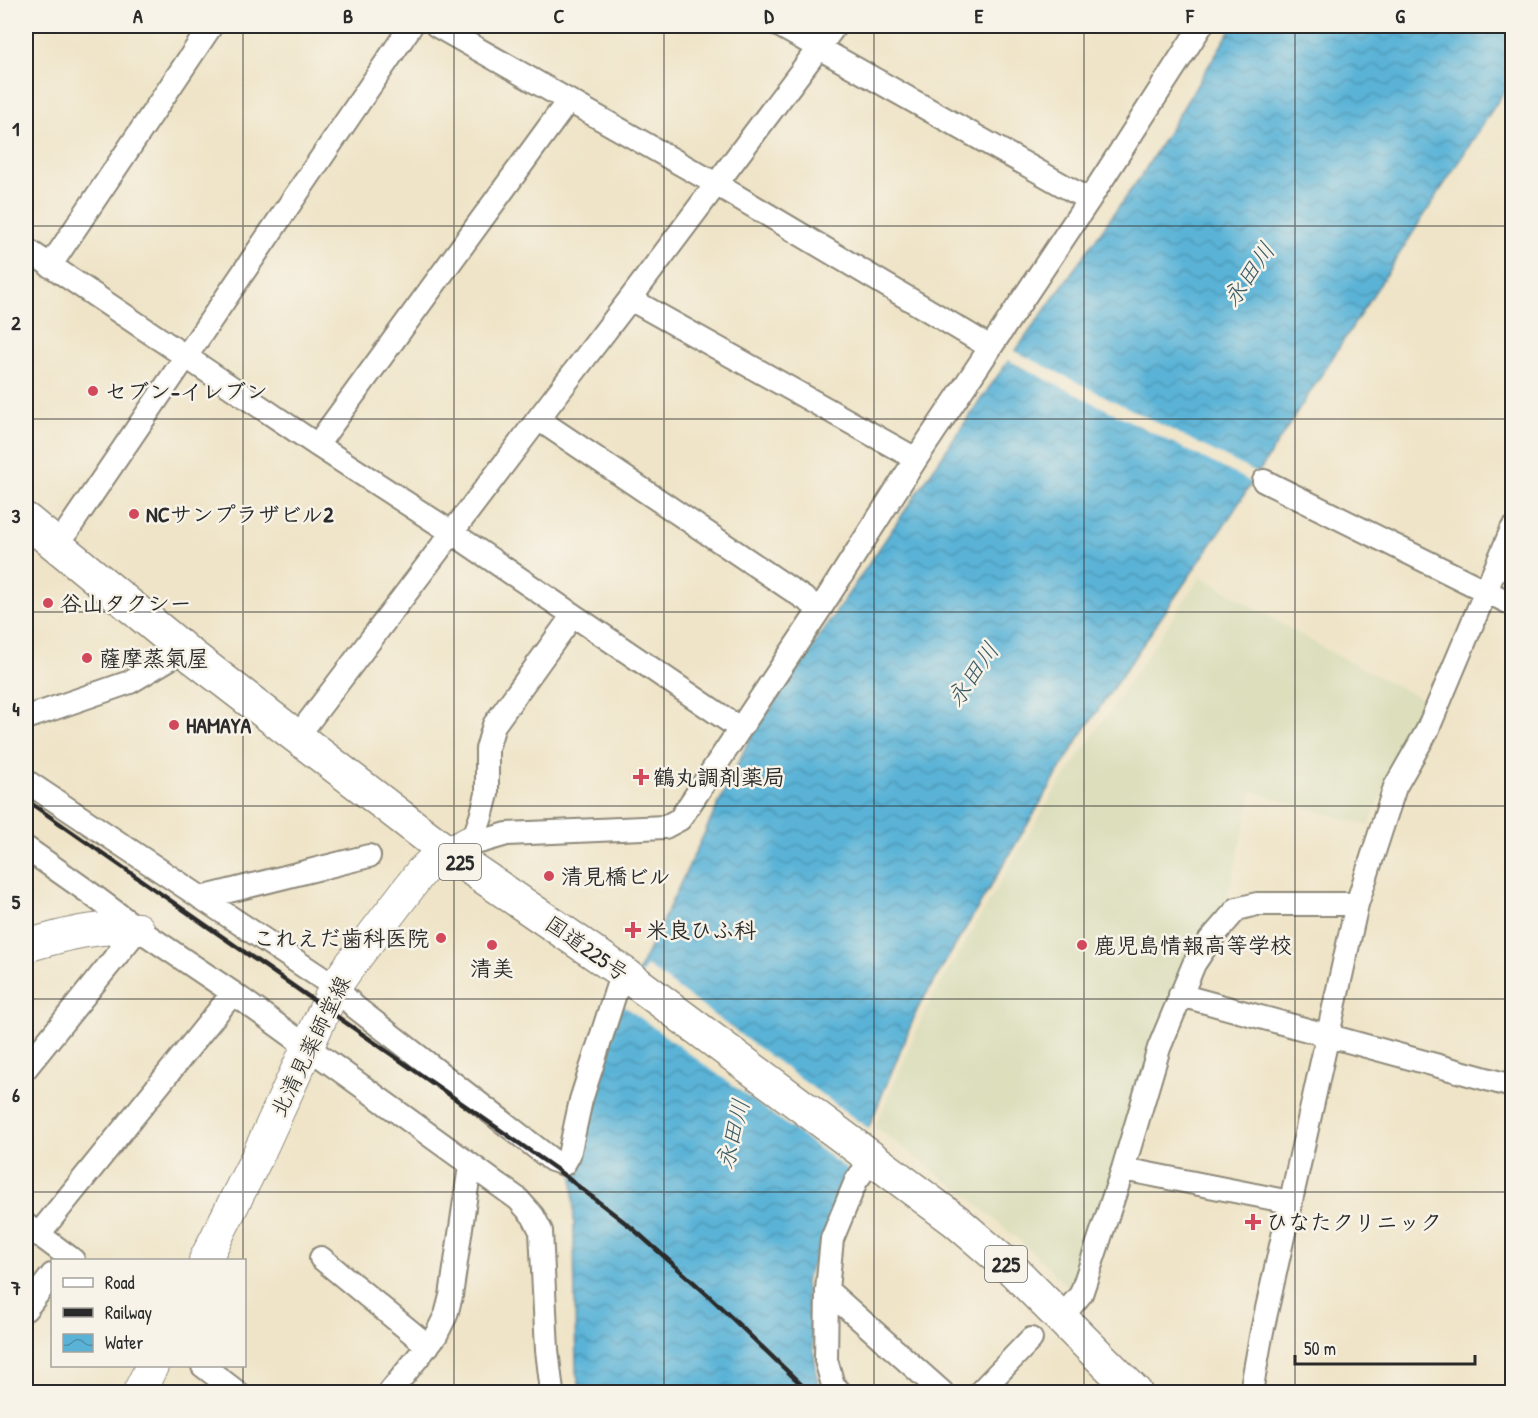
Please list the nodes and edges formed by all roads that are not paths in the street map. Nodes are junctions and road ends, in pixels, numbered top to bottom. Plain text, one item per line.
1 (211, 26) edge
2 (411, 26) edge
3 (437, 26) edge
4 (780, 26) edge
5 (835, 26) edge
6 (1201, 26) edge
7 (818, 48) junction
8 (568, 101) junction
9 (716, 184) junction
10 (1089, 200) junction
11 (26, 249) edge
12 (50, 266) junction
13 (630, 299) junction
14 (990, 347) junction
15 (186, 357) junction
16 (538, 419) junction
17 (317, 445) junction
18 (916, 459) junction
19 (1263, 481) dead end
20 (26, 520) edge
21 (1512, 529) edge
22 (452, 532) junction
23 (57, 546) junction
24 (1487, 592) junction
25 (1512, 604) edge
26 (820, 609) junction
27 (573, 615) junction
28 (184, 650) junction
29 (26, 718) edge
30 (739, 728) junction
31 (297, 737) junction
32 (26, 782) edge
33 (26, 848) edge
34 (444, 850) junction
35 (369, 856) dead end
36 (201, 898) junction
37 (1357, 903) junction
38 (138, 929) junction
39 (26, 946) edge
40 (626, 975) junction
41 (335, 987) junction
42 (232, 993) junction
43 (1180, 995) junction
44 (1326, 1035) junction
45 (308, 1048) junction
46 (26, 1068) edge
47 (1512, 1086) edge
48 (867, 1155) junction
49 (470, 1166) junction
50 (1123, 1169) junction
51 (1290, 1202) junction
52 (32, 1230) edge
53 (321, 1258) dead end
54 (68, 1259) edge
55 (206, 1259) edge
56 (51, 1276) edge
57 (827, 1290) junction
58 (26, 1309) edge
59 (1061, 1318) junction
60 (1031, 1339) dead end
61 (428, 1346) junction
62 (151, 1367) edge
63 (206, 1367) edge
64 (139, 1392) edge
65 (237, 1392) edge
66 (390, 1392) edge
67 (552, 1392) edge
68 (840, 1392) edge
69 (942, 1392) edge
70 (980, 1392) edge
71 (1135, 1392) edge
72 (1251, 1392) edge

1 - 12 street
2 - 15 street
3 - 8 street
4 - 7 street
5 - 7 street
6 - 10 street
7 - 9 street
7 - 10 street
8 - 9 street
8 - 17 street
9 - 13 street
9 - 14 street
10 - 14 street
11 - 12 street
12 - 15 street
13 - 16 street
13 - 18 street
14 - 18 street
15 - 17 street
15 - 23 street
16 - 22 street
16 - 26 street
17 - 22 street
18 - 26 street
19 - 24 street
20 - 23 highway, 国道225号 / 225
21 - 24 street
22 - 27 street
22 - 31 street
23 - 28 highway, 国道225号 / 225
24 - 25 street
24 - 37 street
26 - 30 street
27 - 30 street
27 - 34 street
28 - 29 street
28 - 31 highway, 国道225号 / 225
30 - 34 street
31 - 34 highway, 国道225号 / 225
32 - 36 street
33 - 38 street
34 - 40 highway, 国道225号 / 225
34 - 41 street, 北清見薬師堂線
35 - 36 street
36 - 41 street
37 - 43 street
37 - 44 street
38 - 39 street
38 - 42 street
38 - 46 street
40 - 41 street
40 - 48 highway, 国道225号 / 225
41 - 45 street, 北清見薬師堂線
42 - 45 street
42 - 52 street
43 - 44 street
43 - 50 street
44 - 47 street
44 - 51 street
45 - 49 street
45 - 55 street, 北清見薬師堂線
48 - 57 street
48 - 59 highway, 国道225号 / 225
49 - 61 street
49 - 67 street
50 - 51 street
50 - 59 street
51 - 72 street
52 - 54 street
53 - 61 street
56 - 58 street
57 - 68 street
57 - 69 street
59 - 71 highway, 国道225号 / 225
60 - 70 street
61 - 66 street
62 - 64 street
63 - 65 street

